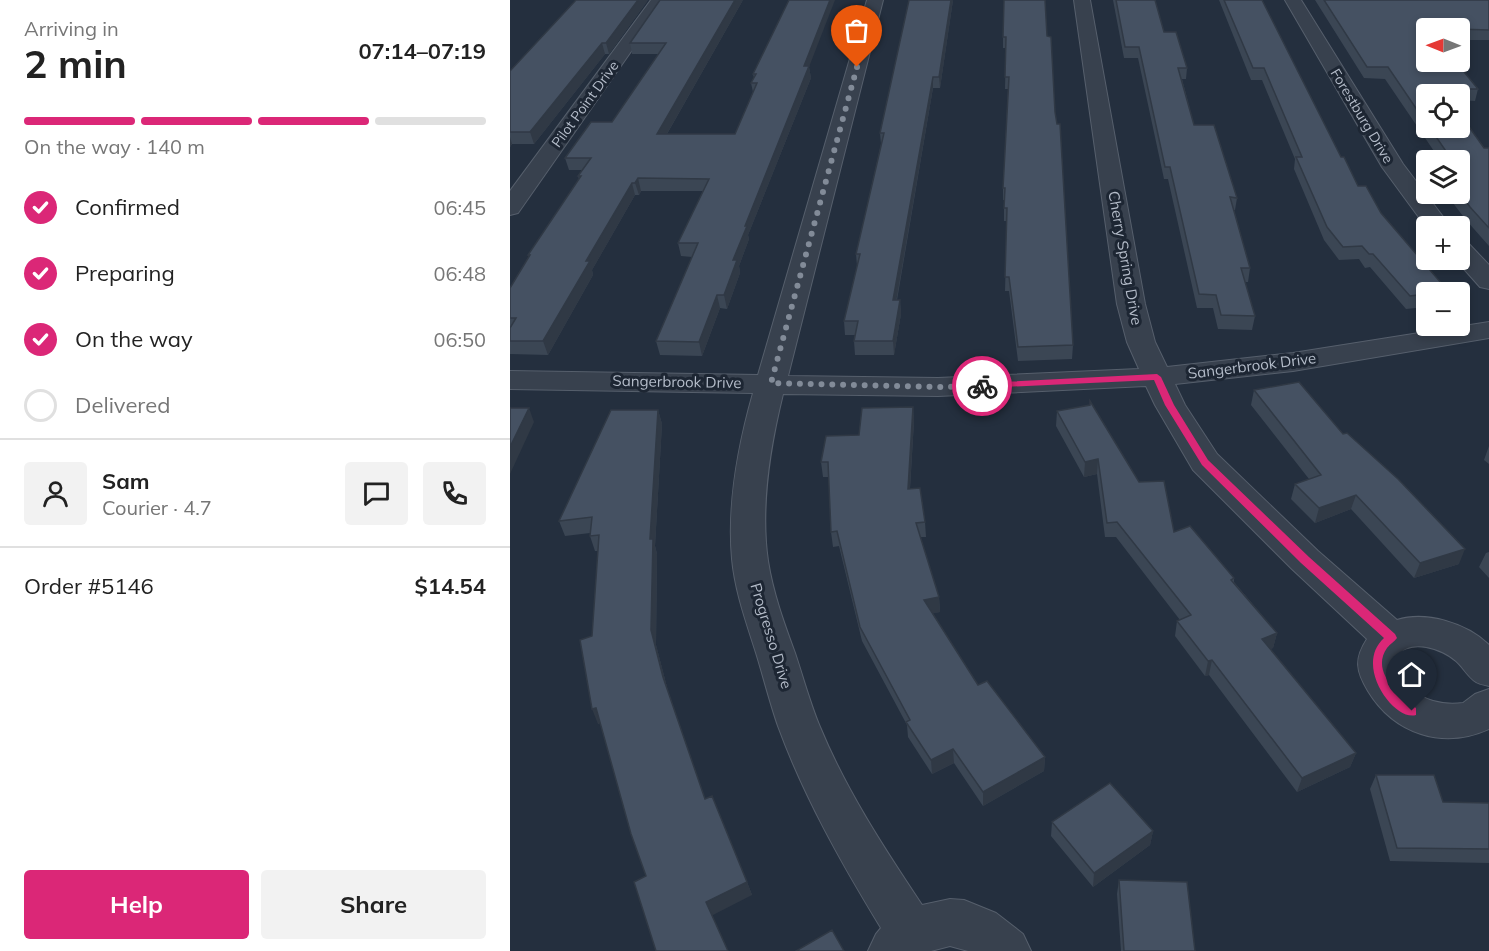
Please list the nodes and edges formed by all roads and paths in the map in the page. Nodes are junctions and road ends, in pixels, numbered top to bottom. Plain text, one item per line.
1 (659, 0) edge
2 (875, 0) edge
3 (1082, 0) edge
4 (1293, 0) edge
5 (510, 208) edge
6 (1430, 216) edge
7 (1470, 260) edge
8 (1489, 280) edge
9 (1489, 330) edge
10 (1157, 377) junction
11 (510, 380) edge
12 (771, 383) junction
13 (1391, 638) junction
14 (1489, 670) edge
15 (1489, 706) edge
16 (902, 942) edge
17 (1006, 951) edge

1 - 5 street, Pilot Point Drive
2 - 12 street, Progresso Drive
3 - 10 street, Cherry Spring Drive
4 - 6 street, Forestburg Drive
7 - 8 street
9 - 10 street, Sangerbrook Drive
10 - 12 street, Sangerbrook Drive
10 - 13 street, Cherry Spring Drive
11 - 12 street, Sangerbrook Drive
12 - 16 street, Progresso Drive
13 - 14 street
13 - 15 street
16 - 17 street, Progresso Drive

